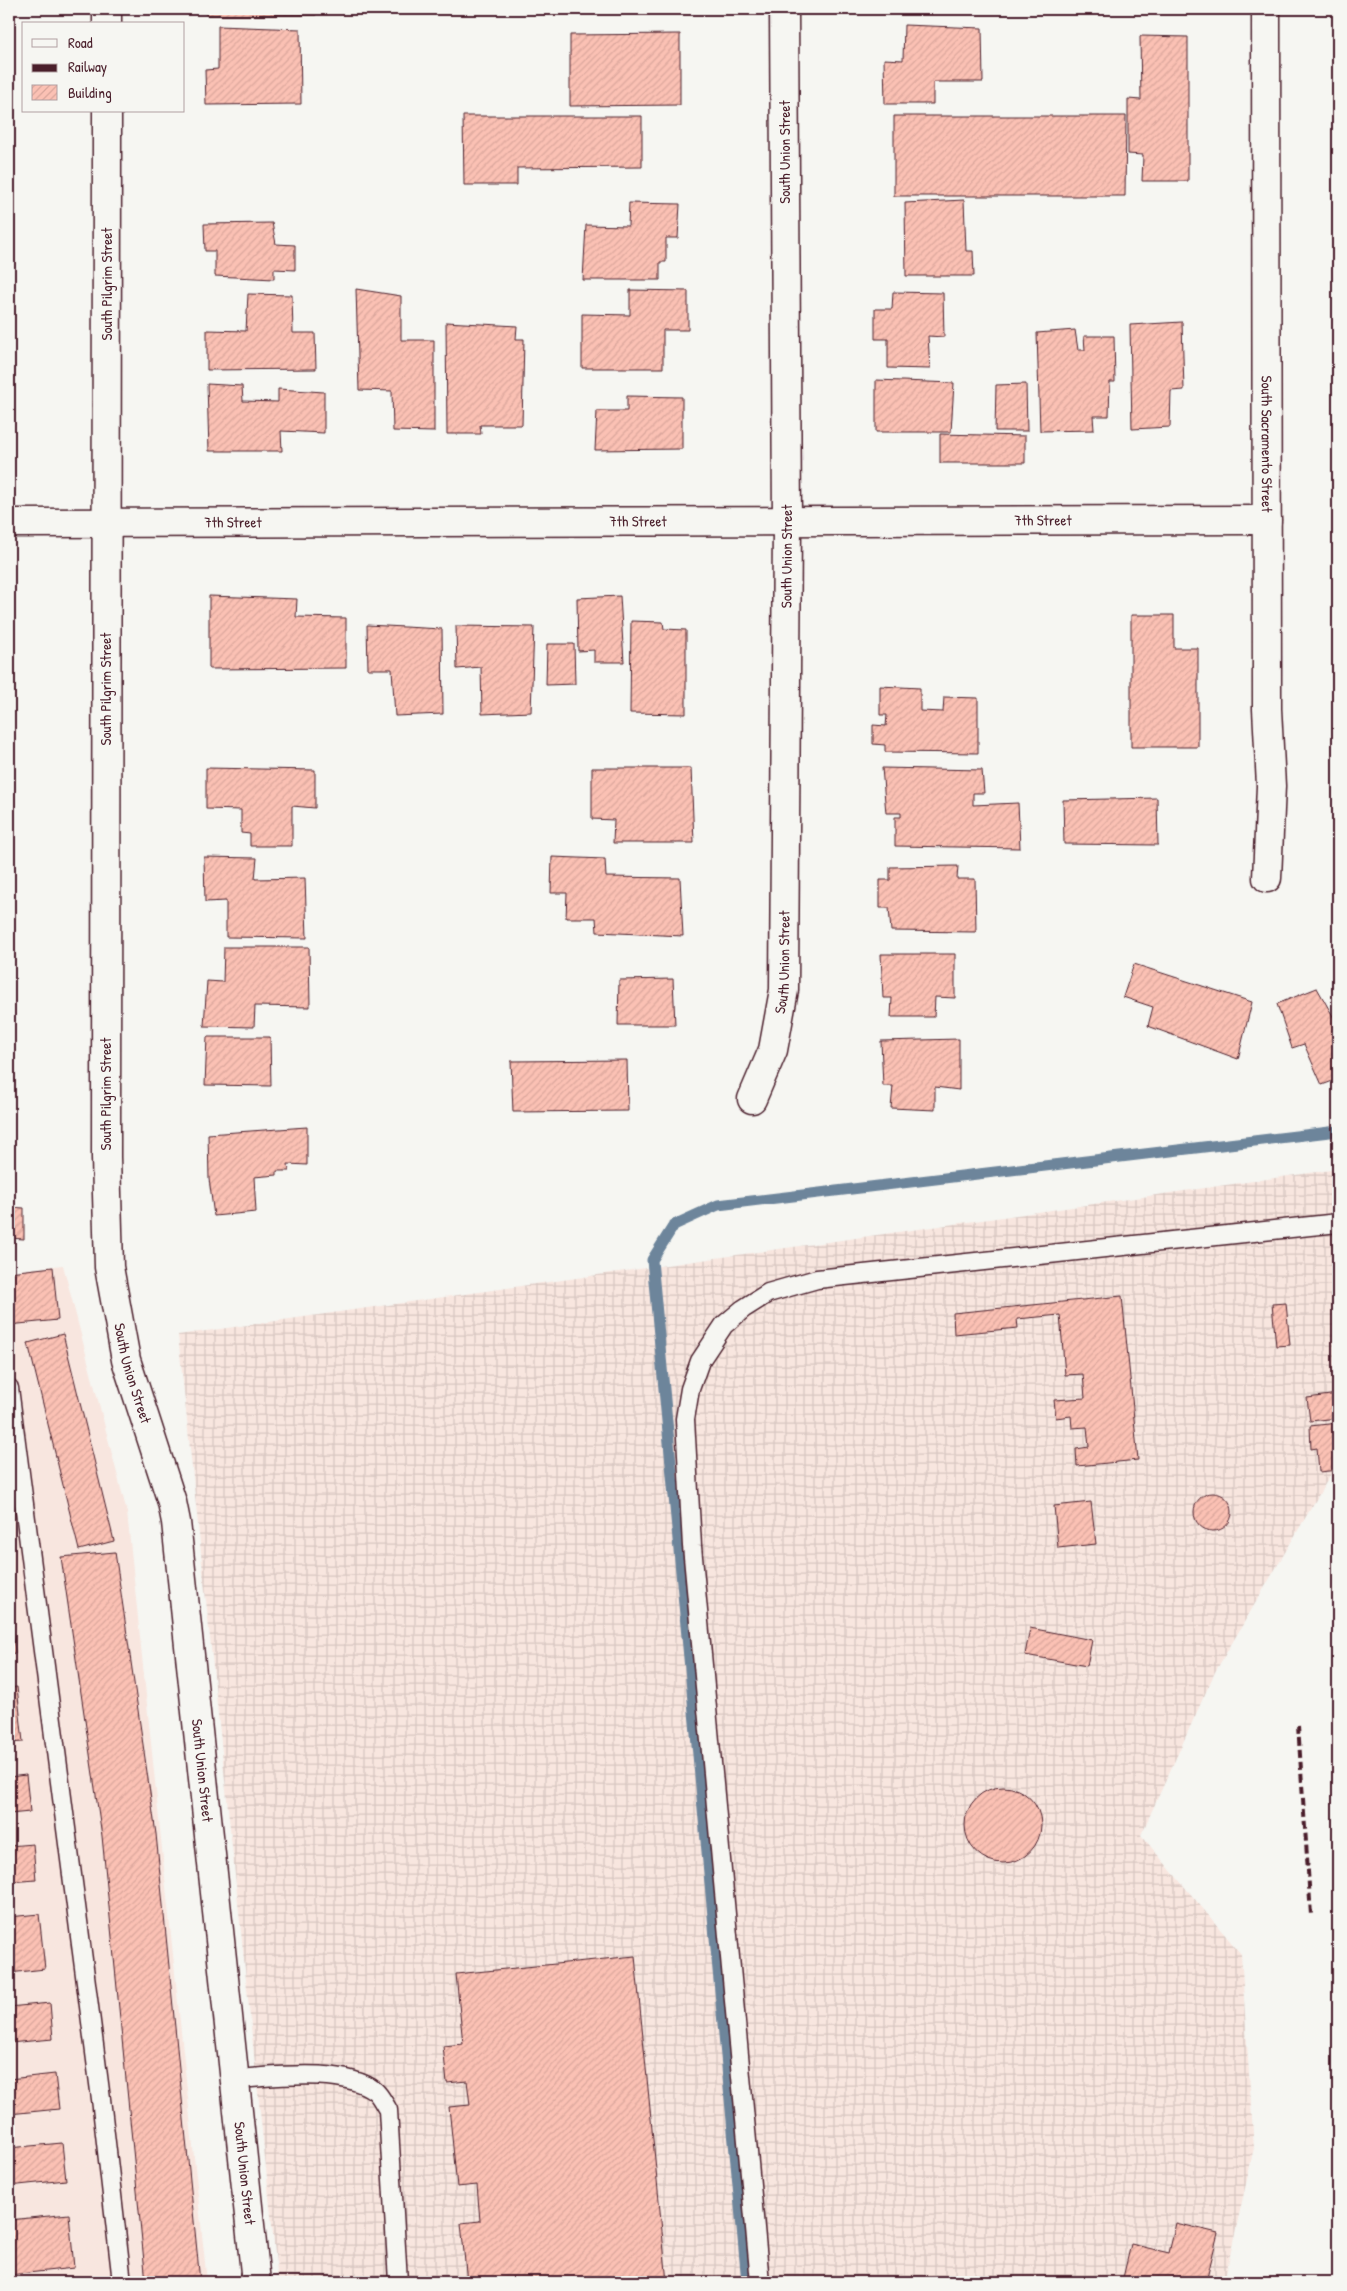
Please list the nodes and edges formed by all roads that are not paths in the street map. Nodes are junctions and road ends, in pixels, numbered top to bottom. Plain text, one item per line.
1 (107, 9) edge
2 (784, 9) edge
3 (1266, 9) edge
4 (107, 22) edge
5 (107, 112) edge
6 (1267, 520) junction
7 (107, 522) junction
8 (787, 522) junction
9 (9, 523) edge
10 (1267, 878) dead end
11 (752, 1099) dead end
12 (1338, 1223) edge
13 (109, 1267) joint
14 (9, 1388) edge
15 (235, 2079) junction
16 (122, 2282) edge
17 (256, 2282) edge
18 (398, 2282) edge
19 (760, 2282) edge

1 - 4 street
2 - 8 street, South Union Street
3 - 6 street, South Sacramento Street
5 - 7 street, South Pilgrim Street
6 - 8 street, 7th Street
6 - 10 street, South Sacramento Street
7 - 8 street, 7th Street
7 - 9 street, 7th Street
7 - 13 street, South Pilgrim Street
8 - 11 street, South Union Street
12 - 19 lane
13 - 15 street, South Union Street
14 - 16 lane
15 - 17 street, South Union Street
15 - 18 lane

